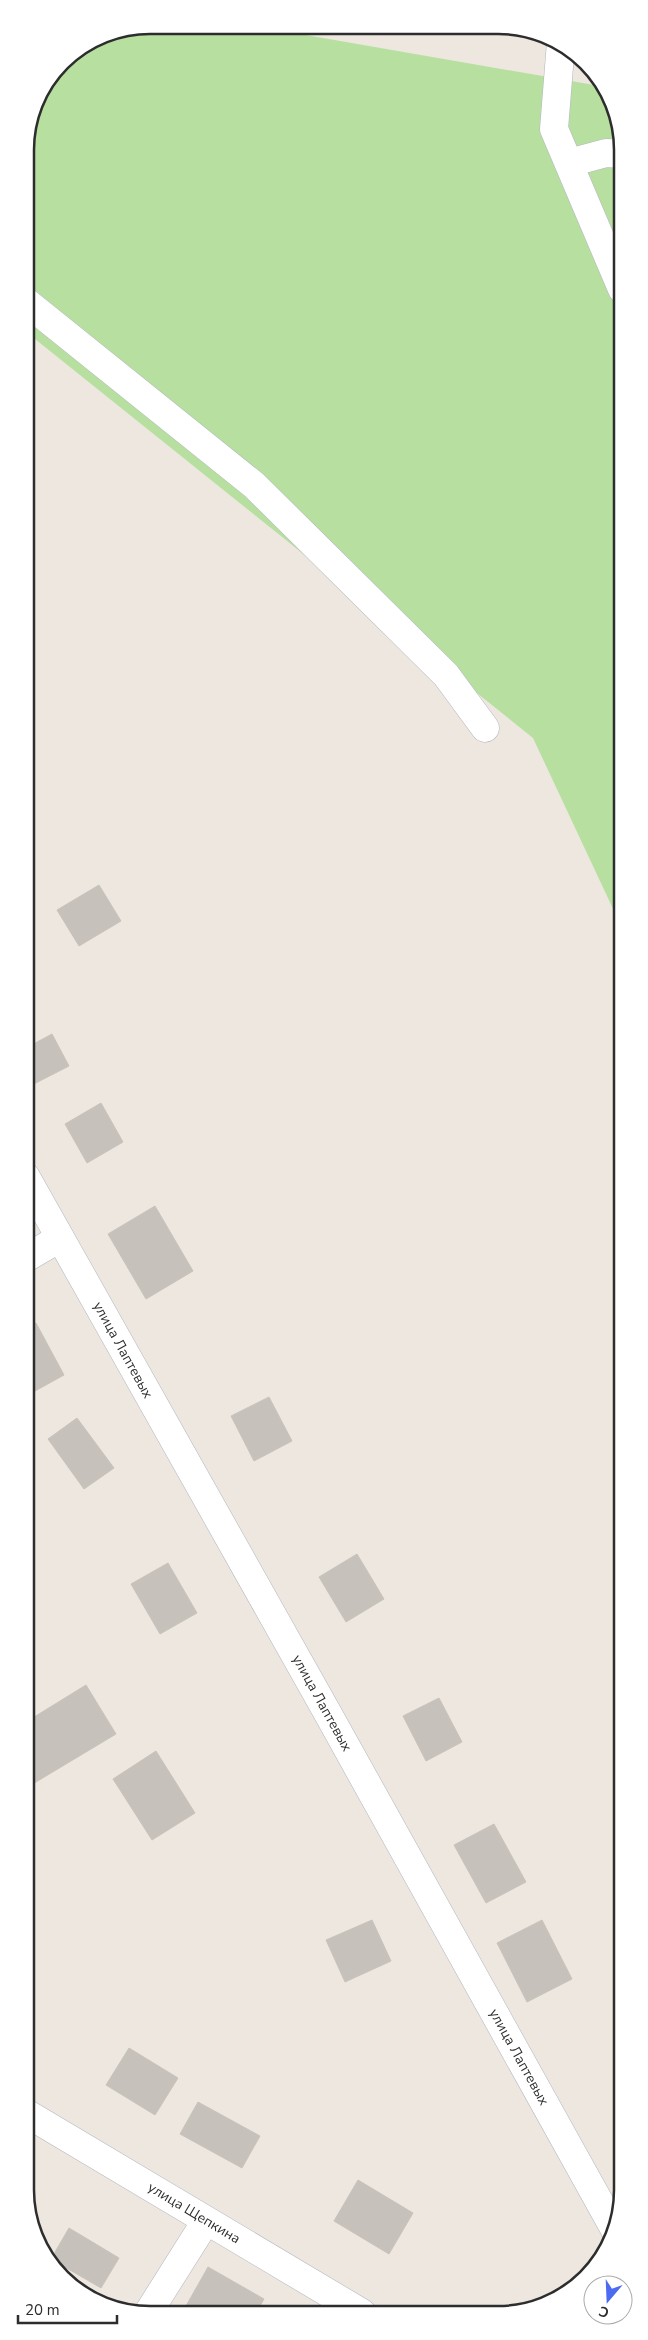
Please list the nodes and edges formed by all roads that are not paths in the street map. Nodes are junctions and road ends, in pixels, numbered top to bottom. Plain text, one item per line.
1 (560, 52) edge
2 (614, 154) edge
3 (569, 163) junction
4 (614, 270) edge
5 (34, 308) edge
6 (485, 728) dead end
7 (34, 1191) edge
8 (60, 1238) junction
9 (34, 1253) edge
10 (34, 2118) edge
11 (206, 2221) junction
12 (610, 2221) edge
13 (152, 2306) edge
14 (350, 2306) edge

1 - 3 street
2 - 3 street
3 - 4 street
5 - 6 street
7 - 8 street, улица Лаптевых
8 - 9 street
8 - 12 street, улица Лаптевых
10 - 11 street, улица Щепкина
11 - 13 street
11 - 14 street, улица Щепкина

